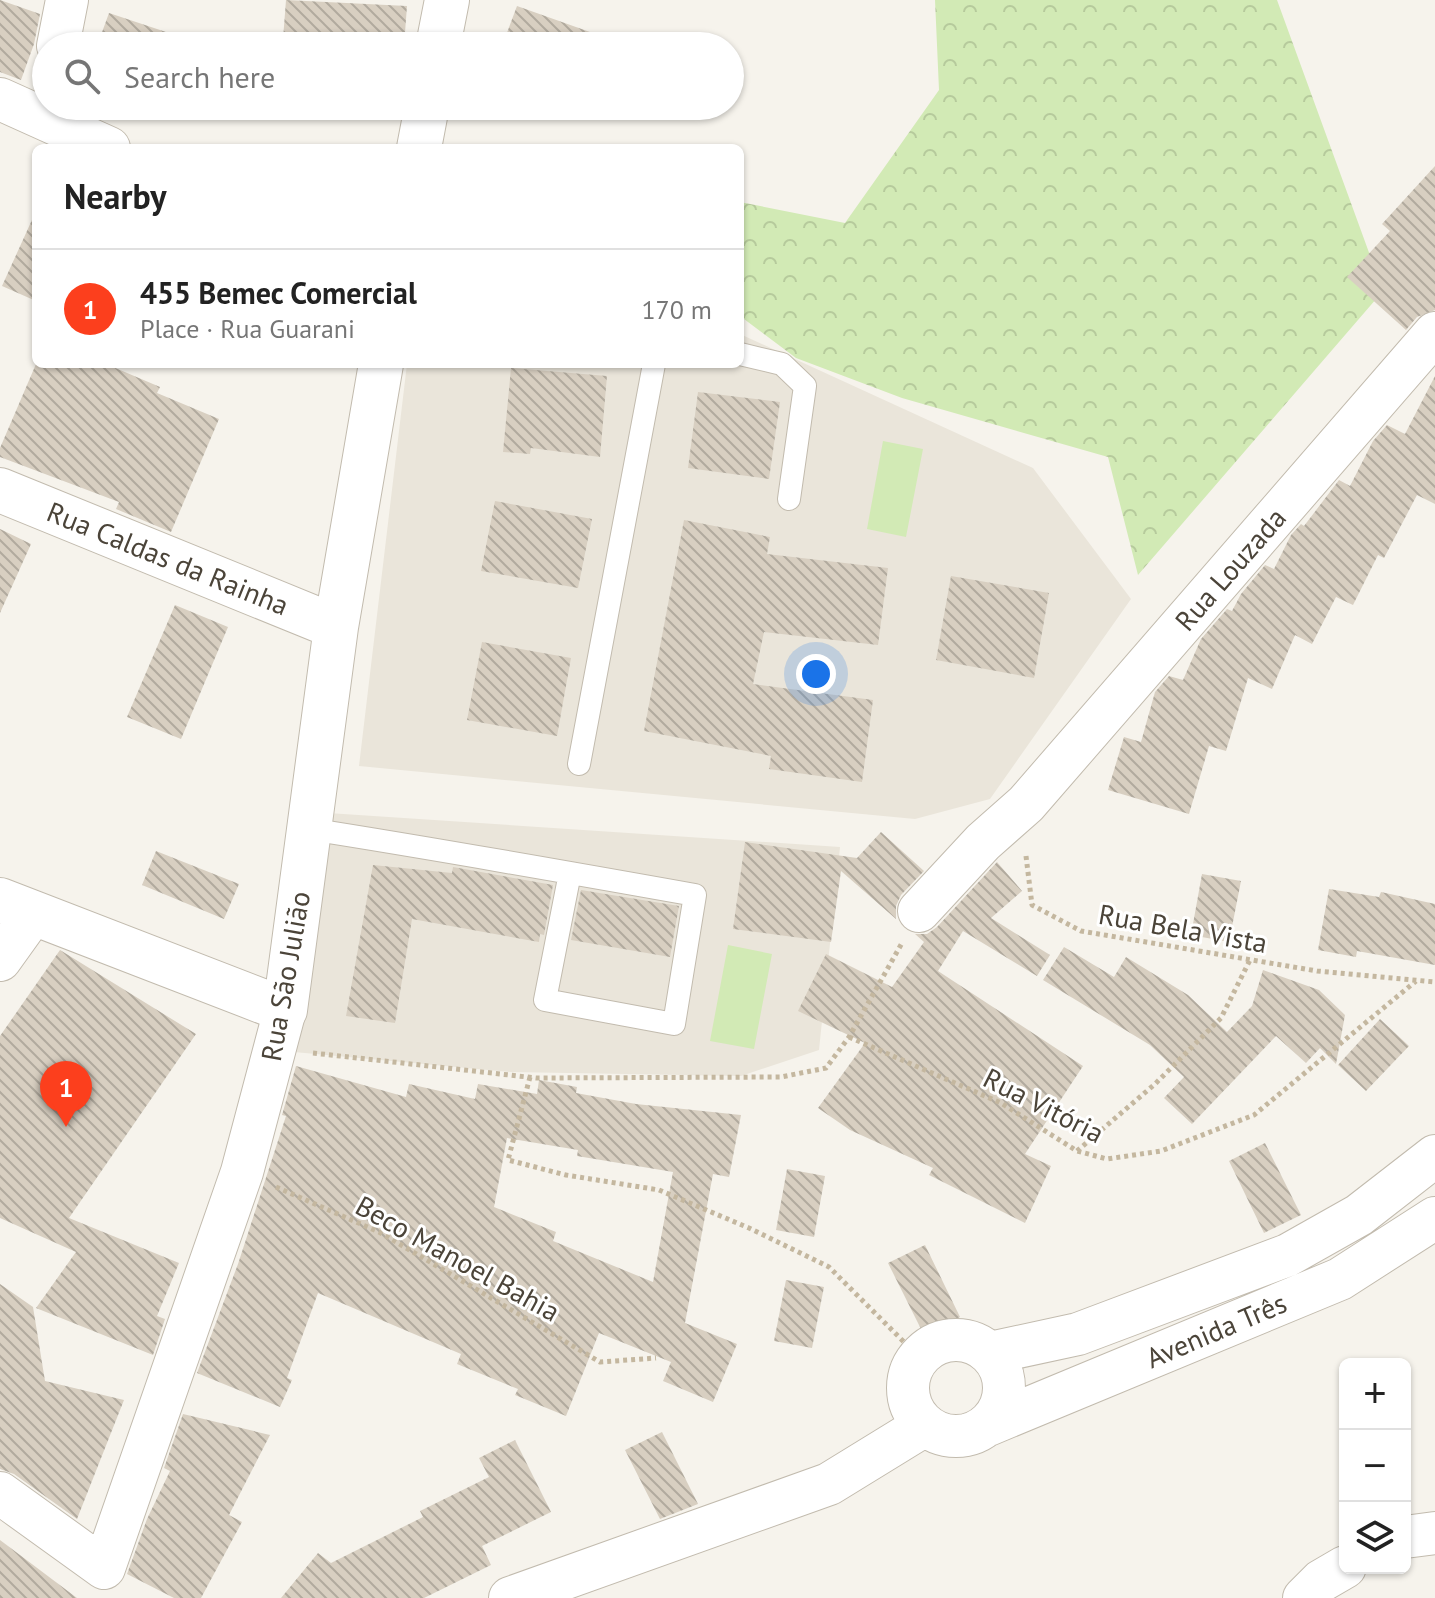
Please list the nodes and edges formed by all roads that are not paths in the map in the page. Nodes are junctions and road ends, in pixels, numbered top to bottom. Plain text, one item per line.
1 (67, 0) edge
2 (447, 0) edge
3 (61, 32) edge
4 (441, 32) edge
5 (0, 99) edge
6 (32, 108) edge
7 (60, 120) edge
8 (424, 120) edge
9 (102, 144) edge
10 (420, 144) edge
11 (1435, 333) edge
12 (744, 355) edge
13 (380, 368) edge
14 (653, 368) edge
15 (0, 490) edge
16 (789, 499) dead end
17 (336, 627) junction
18 (579, 764) dead end
19 (309, 829) junction
20 (570, 873) junction
21 (16, 907) edge
22 (919, 911) road end
23 (0, 960) edge
24 (281, 1030) junction
25 (1435, 1156) edge
26 (1435, 1218) edge
27 (990, 1353) junction
28 (925, 1425) junction
29 (988, 1425) junction
30 (0, 1493) edge
31 (1435, 1533) edge
32 (1411, 1536) edge
33 (1339, 1570) edge
34 (510, 1598) edge
35 (1304, 1598) edge

1 - 3 street
2 - 4 street
5 - 6 street
7 - 9 street
8 - 10 street
11 - 22 street, Rua Louzada
12 - 16 lane
13 - 17 street, Rua São Julião
14 - 18 lane
15 - 17 street, Rua Caldas da Rainha
17 - 19 street, Rua São Julião
19 - 20 lane
19 - 24 street, Rua São Julião
20 - 20 lane
21 - 23 street
21 - 24 street
24 - 30 street, Rua São Julião
25 - 27 street, Avenida Três
26 - 29 street, Avenida Três
27 - 28 street, Avenida Três
27 - 29 street
28 - 29 street, Avenida Três
28 - 34 street
31 - 32 street
33 - 35 street

